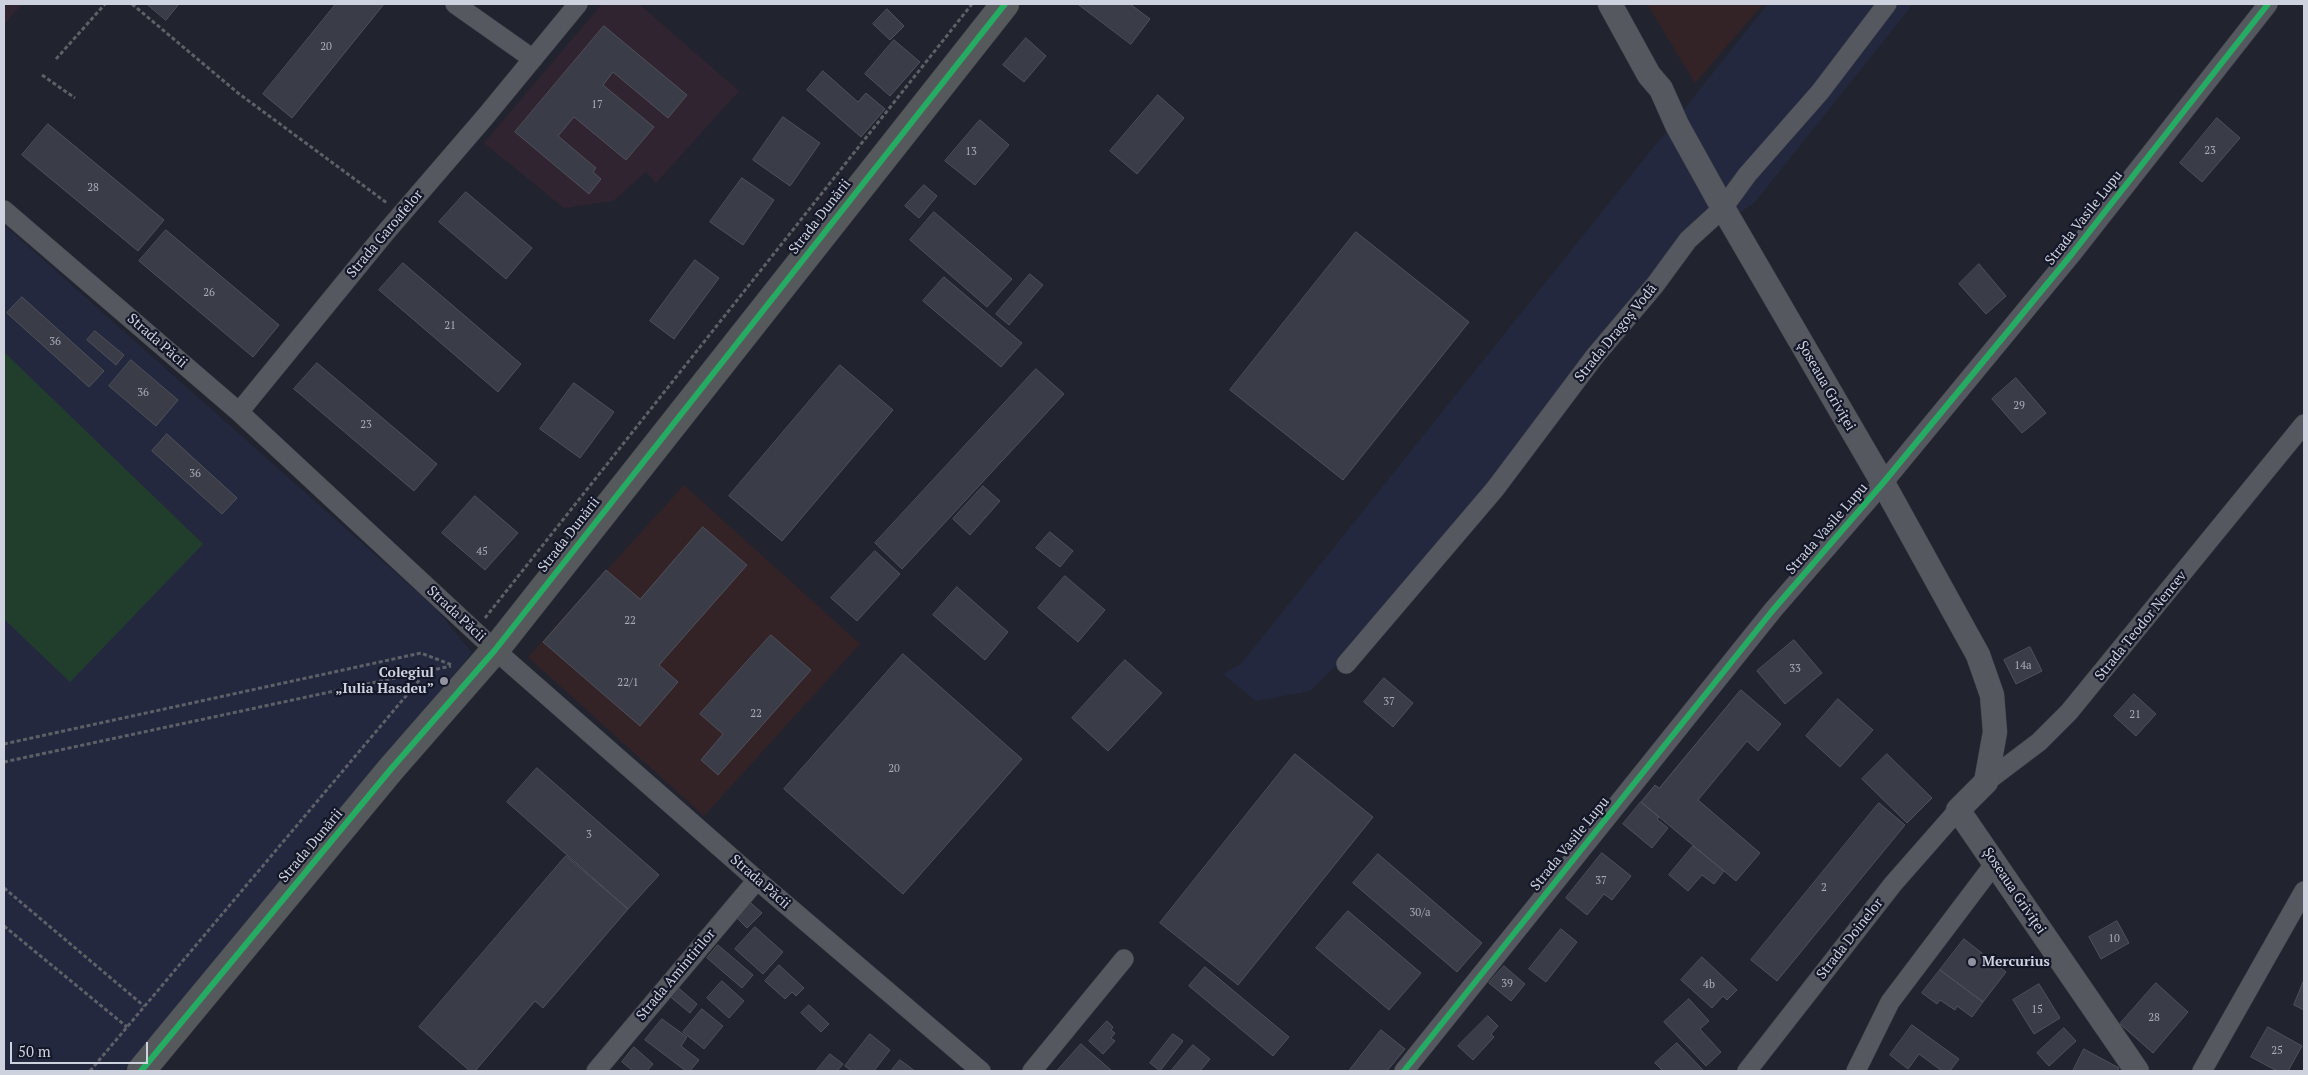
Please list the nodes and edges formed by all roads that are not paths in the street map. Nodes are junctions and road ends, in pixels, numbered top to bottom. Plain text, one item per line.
1 (455, 4) edge
2 (578, 4) edge
3 (1005, 4) edge
4 (1610, 4) edge
5 (1888, 4) edge
6 (2268, 4) edge
7 (533, 59) junction
8 (1723, 208) junction
9 (4, 210) edge
10 (239, 412) junction
11 (2304, 424) edge
12 (1883, 484) junction
13 (495, 650) junction
14 (1346, 664) dead end
15 (1986, 782) junction
16 (1958, 810) junction
17 (1995, 863) junction
18 (757, 880) junction
19 (2304, 892) edge
20 (1124, 958) dead end
21 (141, 1071) edge
22 (596, 1071) edge
23 (981, 1071) edge
24 (1032, 1071) edge
25 (1404, 1071) edge
26 (1747, 1071) edge
27 (1856, 1071) edge
28 (2137, 1071) edge
29 (2202, 1071) edge

1 - 7 street
2 - 7 street, Strada Garoafelor
3 - 13 main road, Strada Dunării
4 - 8 street, Șoseaua Griviţei
5 - 8 street, Strada Dragoș Vodă
6 - 12 street, Strada Vasile Lupu
7 - 10 street, Strada Garoafelor
8 - 12 street, Șoseaua Griviţei
8 - 14 street, Strada Dragoș Vodă
9 - 10 street, Strada Păcii
10 - 13 street, Strada Păcii
11 - 15 street, Strada Teodor Nencev
12 - 15 street, Șoseaua Griviţei
12 - 25 street, Strada Vasile Lupu
13 - 18 street, Strada Păcii
13 - 21 main road, Strada Dunării
15 - 16 street, Strada Teodor Nencev
16 - 17 street, Șoseaua Griviţei
16 - 26 street, Strada Doinelor
17 - 27 street
17 - 28 street, Șoseaua Griviţei
18 - 22 street, Strada Amintirilor
18 - 23 street, Strada Păcii
19 - 29 street
20 - 24 street

